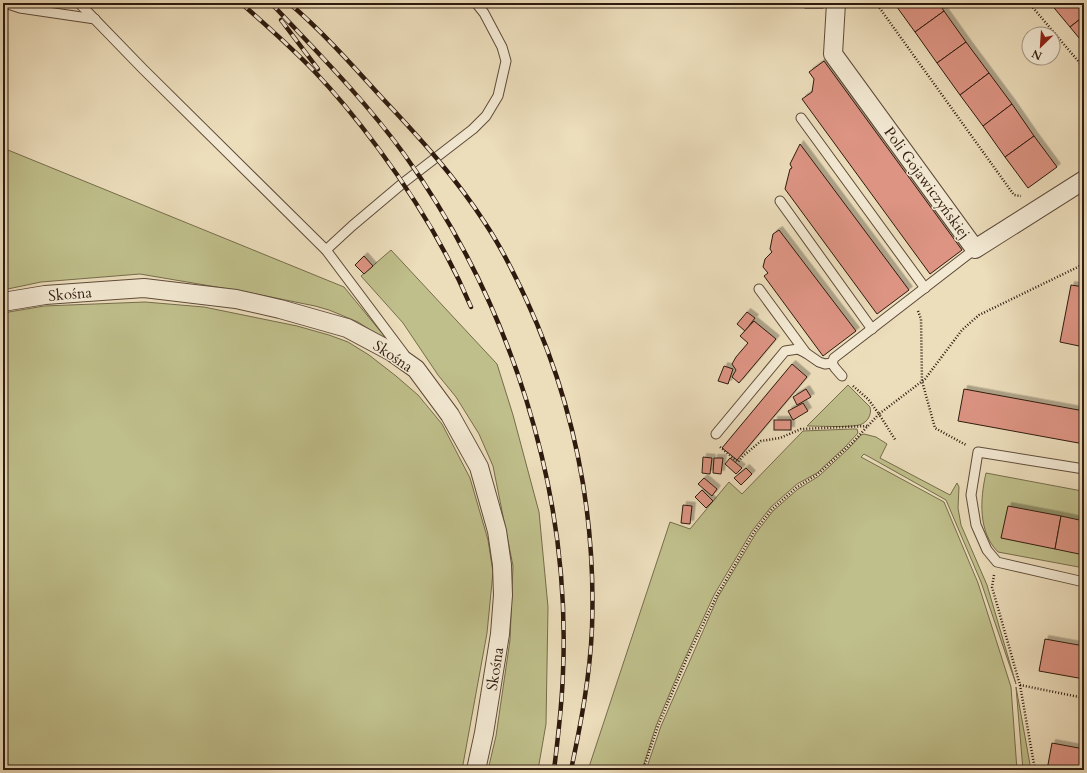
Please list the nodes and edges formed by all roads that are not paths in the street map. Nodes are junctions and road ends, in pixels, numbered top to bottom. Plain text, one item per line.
1 (5, 3) edge
2 (80, 3) edge
3 (476, 3) edge
4 (836, 3) edge
5 (95, 19) junction
6 (801, 118) dead end
7 (1084, 180) edge
8 (780, 201) dead end
9 (975, 249) junction
10 (326, 250) junction
11 (925, 288) junction
12 (759, 289) dead end
13 (3, 302) edge
14 (872, 329) junction
15 (806, 353) junction
16 (832, 363) junction
17 (416, 369) junction
18 (842, 376) road end
19 (716, 434) road end
20 (1084, 469) edge
21 (1084, 582) edge
22 (476, 770) edge

1 - 5 lane
2 - 5 lane
3 - 10 lane
4 - 9 street, Poli Gojawiczyńskiej
5 - 10 lane
6 - 11 lane
7 - 9 street, Poli Gojawiczyńskiej
8 - 14 lane
9 - 11 lane
10 - 17 lane
11 - 14 lane
12 - 15 lane
13 - 17 street, Skośna
14 - 16 lane
15 - 16 lane
15 - 19 lane
16 - 18 lane
17 - 22 street, Skośna
20 - 21 lane

